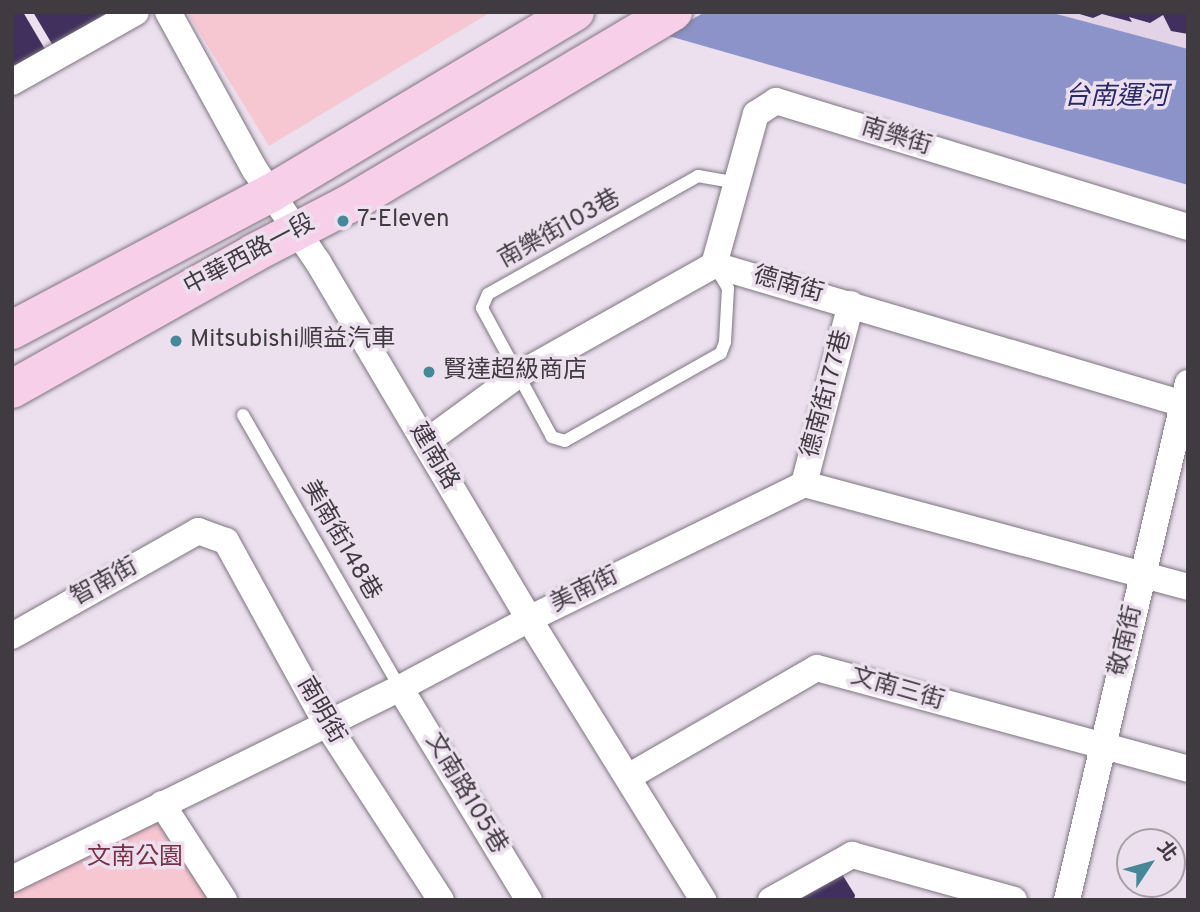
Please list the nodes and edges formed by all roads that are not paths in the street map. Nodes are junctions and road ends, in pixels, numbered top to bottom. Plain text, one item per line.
1 (136, 12) edge
2 (167, 12) edge
3 (673, 12) edge
4 (563, 19) edge
5 (12, 82) edge
6 (736, 183) junction
7 (271, 193) junction
8 (1188, 227) edge
9 (298, 230) junction
10 (714, 265) junction
11 (851, 304) junction
12 (12, 330) edge
13 (518, 374) junction
14 (12, 388) edge
15 (1186, 397) edge
16 (243, 415) dead end
17 (425, 443) junction
18 (804, 484) junction
19 (198, 531) joint
20 (1143, 577) junction
21 (1188, 587) edge
22 (529, 619) junction
23 (12, 636) edge
24 (400, 688) junction
25 (326, 723) junction
26 (1102, 747) junction
27 (1188, 769) edge
28 (628, 777) junction
29 (162, 804) junction
30 (12, 878) edge
31 (224, 900) edge
32 (441, 900) edge
33 (530, 900) edge
34 (703, 900) edge
35 (771, 900) edge
36 (1014, 900) edge
37 (1067, 900) edge

1 - 5 street
2 - 7 street, 建南路
3 - 9 main road, 中華西路一段
4 - 7 main road, 中華西路一段
6 - 8 street, 南樂街
6 - 10 street, 南樂街
6 - 13 lane, 南樂街103巷
7 - 9 street, 建南路
7 - 12 main road, 中華西路一段
9 - 14 main road, 中華西路一段
9 - 17 street, 建南路
10 - 11 street, 德南街
10 - 13 street
10 - 13 lane
11 - 15 street, 德南街
11 - 18 street, 德南街177巷
13 - 17 street
15 - 20 street, 敬南街
16 - 24 lane, 美南街148巷
17 - 22 street, 建南路
18 - 20 street
18 - 22 street, 美南街
19 - 23 street, 智南街
19 - 25 street, 南明街
20 - 21 street
20 - 26 street, 敬南街
22 - 24 street, 美南街
22 - 28 street, 建南路
24 - 25 street, 美南街
24 - 33 street, 文南路105巷
25 - 29 street, 美南街
25 - 32 street, 南明街
26 - 27 street, 文南三街
26 - 28 street, 文南三街
26 - 37 street, 敬南街
28 - 34 street, 建南路
29 - 30 street, 美南街
29 - 31 street
35 - 36 street

